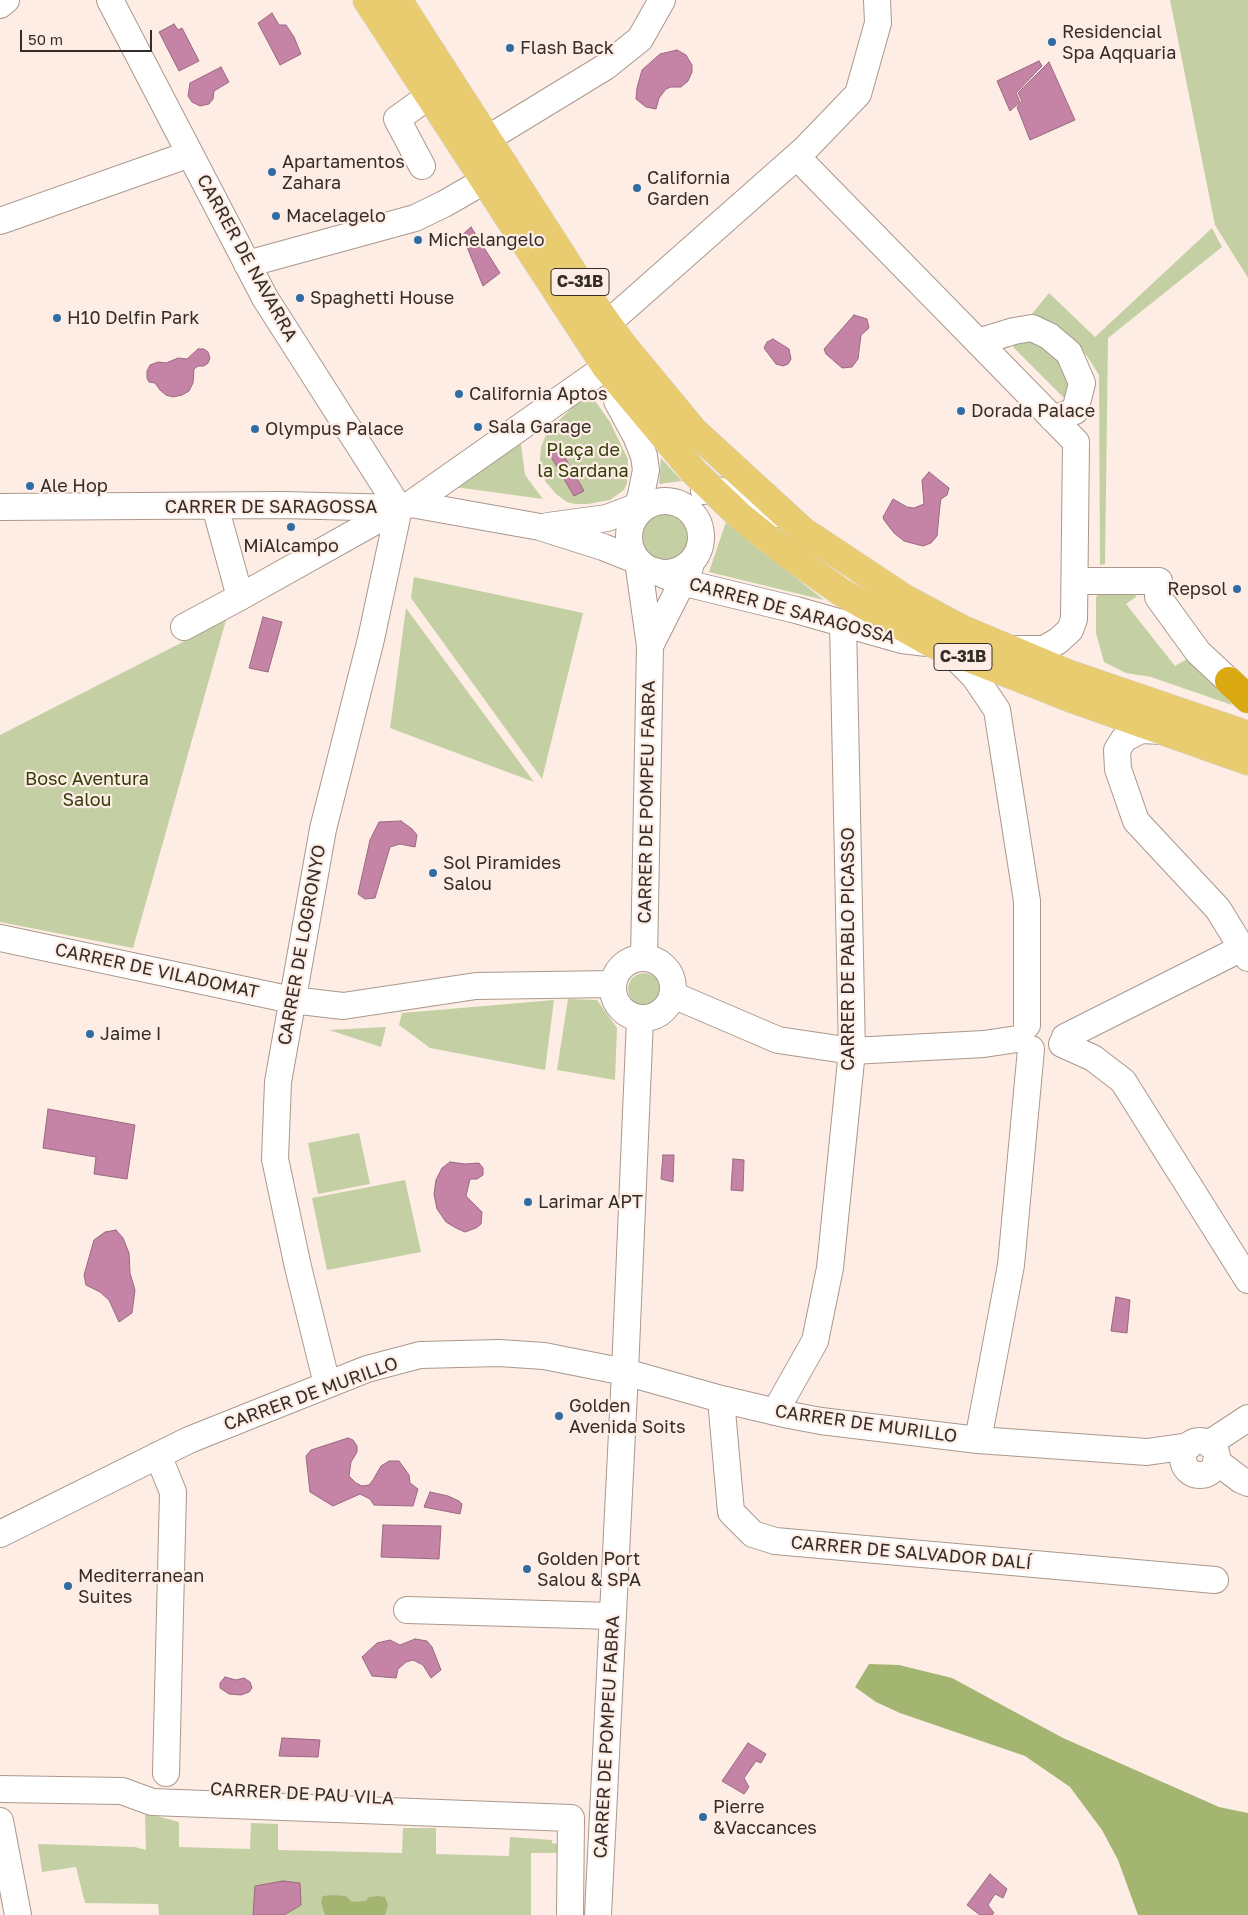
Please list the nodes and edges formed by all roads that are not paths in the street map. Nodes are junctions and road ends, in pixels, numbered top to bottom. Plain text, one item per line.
1 (6, 0) edge
2 (110, 0) edge
3 (367, 0) edge
4 (398, 0) edge
5 (662, 0) edge
6 (877, 0) edge
7 (0, 5) edge
8 (429, 96) junction
9 (487, 139) junction
10 (190, 154) junction
11 (796, 157) junction
12 (422, 166) dead end
13 (484, 181) junction
14 (0, 221) edge
15 (247, 264) junction
16 (607, 324) junction
17 (978, 342) junction
18 (612, 374) junction
19 (1053, 419) junction
20 (694, 431) junction
21 (712, 489) junction
22 (215, 506) junction
23 (405, 506) junction
24 (0, 507) edge
25 (643, 509) junction
26 (540, 527) junction
27 (803, 531) junction
28 (698, 551) junction
29 (647, 566) junction
30 (1076, 581) junction
31 (681, 582) junction
32 (240, 597) junction
33 (843, 623) junction
34 (184, 627) dead end
35 (650, 646) junction
36 (940, 647) junction
37 (1011, 649) junction
38 (1239, 690) edge
39 (1163, 731) junction
40 (1248, 735) edge
41 (1248, 761) edge
42 (0, 938) edge
43 (1245, 953) edge
44 (644, 958) junction
45 (613, 984) junction
46 (673, 995) junction
47 (292, 1000) junction
48 (640, 1019) junction
49 (1025, 1038) junction
50 (1063, 1041) junction
51 (852, 1051) junction
52 (1248, 1280) edge
53 (625, 1372) junction
54 (327, 1384) junction
55 (721, 1399) junction
56 (775, 1412) junction
57 (1248, 1418) edge
58 (978, 1440) junction
59 (158, 1455) junction
60 (1201, 1458) junction
61 (1244, 1482) edge
62 (0, 1534) edge
63 (1215, 1580) dead end
64 (406, 1610) dead end
65 (613, 1616) junction
66 (166, 1773) dead end
67 (0, 1777) edge
68 (0, 1789) edge
69 (603, 1813) junction
70 (571, 1818) junction
71 (0, 1821) edge
72 (18, 1915) edge
73 (570, 1915) edge
74 (598, 1915) edge

1 - 7 street
2 - 10 street, CARRER DE NAVARRA
3 - 8 main road, C-31B
4 - 9 main road, C-31B
5 - 9 street
6 - 11 street
8 - 12 street
8 - 13 main road, C-31B
9 - 16 main road, C-31B
10 - 14 street
10 - 15 street, CARRER DE NAVARRA
11 - 16 street
11 - 17 street
13 - 15 street
13 - 18 main road, C-31B
15 - 23 street, CARRER DE NAVARRA
16 - 20 main road, C-31B
17 - 19 street
17 - 19 street
18 - 21 main road, C-31B
18 - 23 street
18 - 25 street
19 - 30 street
20 - 21 street
20 - 27 main road, C-31B
21 - 25 street, CARRER DE SARAGOSSA
21 - 27 street
21 - 28 street, CARRER DE POMPEU FABRA
21 - 36 main road, C-31B
22 - 23 street, CARRER DE SARAGOSSA
22 - 24 street, CARRER DE SARAGOSSA
22 - 32 street
23 - 26 street, CARRER DE SARAGOSSA
23 - 32 street
23 - 47 street, CARRER DE LOGRONYO
25 - 26 street, CARRER DE SARAGOSSA
25 - 28 street
25 - 29 street, CARRER DE POMPEU FABRA
26 - 29 street, CARRER DE SARAGOSSA
27 - 37 main road, C-31B
28 - 29 street
28 - 31 street, CARRER DE POMPEU FABRA
29 - 31 street, CARRER DE SARAGOSSA
29 - 35 street, CARRER DE POMPEU FABRA
30 - 37 street
30 - 38 street
31 - 33 street, CARRER DE SARAGOSSA
31 - 35 street, CARRER DE POMPEU FABRA
32 - 34 street
33 - 36 street, CARRER DE SARAGOSSA
33 - 51 street, CARRER DE PABLO PICASSO
35 - 44 street, CARRER DE POMPEU FABRA
36 - 39 main road, C-31B
36 - 49 street
37 - 40 main road, C-31B
39 - 41 main road, C-31B
39 - 43 street
42 - 47 street, CARRER DE VILADOMAT
43 - 50 street
44 - 45 street
44 - 46 street
45 - 47 street, CARRER DE VILADOMAT
45 - 48 street
46 - 48 street
46 - 51 street
47 - 54 street, CARRER DE LOGRONYO
48 - 53 street, CARRER DE POMPEU FABRA
49 - 50 street
49 - 51 street
49 - 58 street
50 - 52 street
51 - 56 street, CARRER DE PABLO PICASSO
53 - 54 street, CARRER DE MURILLO
53 - 55 street, CARRER DE MURILLO
53 - 65 street, CARRER DE POMPEU FABRA
54 - 59 street, CARRER DE MURILLO
55 - 56 street, CARRER DE MURILLO
55 - 63 street, CARRER DE SALVADOR DALÍ
56 - 58 street, CARRER DE MURILLO
57 - 60 street
58 - 60 street, CARRER DE MURILLO
59 - 62 street, CARRER DE MURILLO
59 - 66 street
60 - 61 street, CARRER DE MURILLO
64 - 65 street
65 - 69 street, CARRER DE POMPEU FABRA
67 - 69 street, CARRER DE PAU VILA
68 - 70 street
69 - 70 street
69 - 74 street, CARRER DE POMPEU FABRA
70 - 73 street
71 - 72 street

